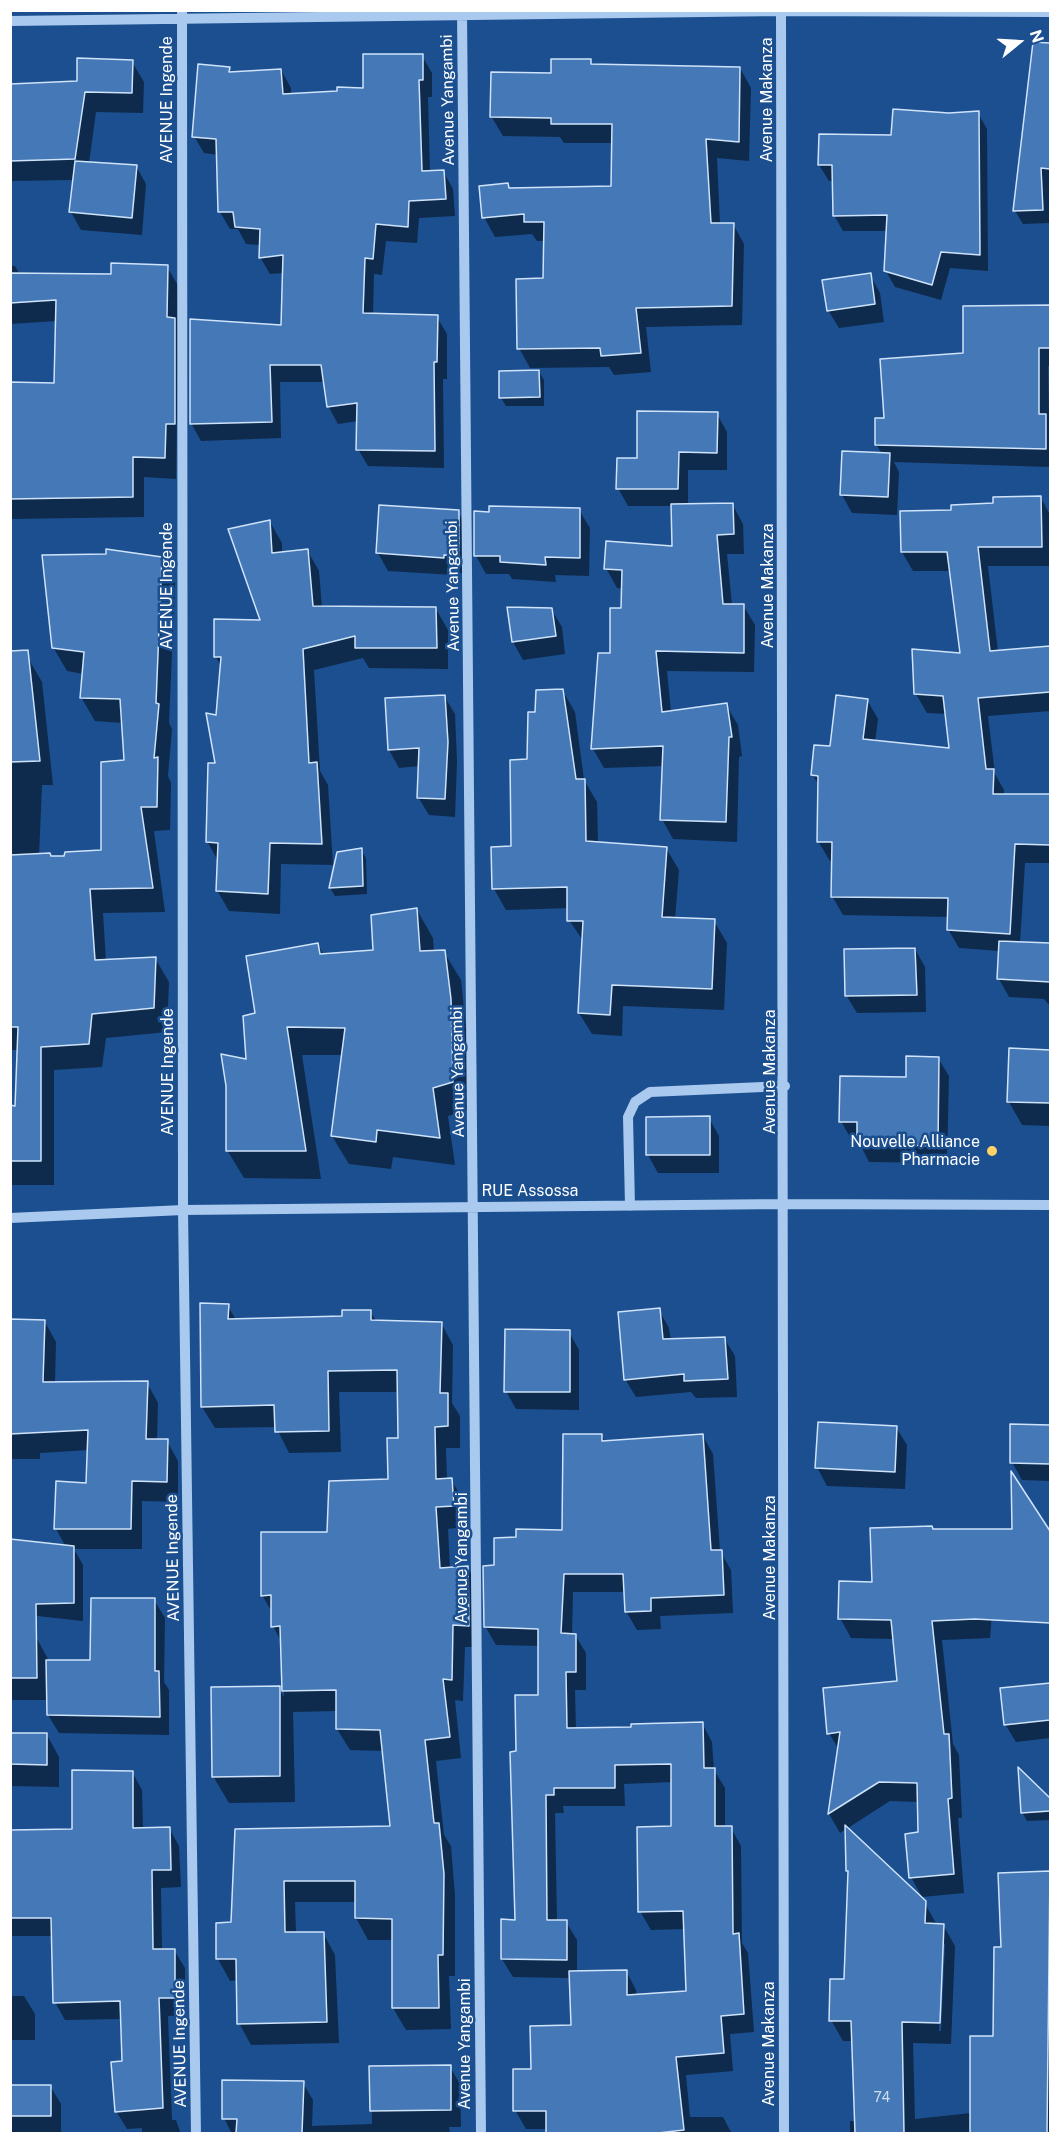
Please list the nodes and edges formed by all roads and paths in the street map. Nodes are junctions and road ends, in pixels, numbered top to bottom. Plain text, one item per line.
1 (782, 11) edge
2 (1050, 12) edge
3 (462, 13) edge
4 (182, 14) edge
5 (10, 21) edge
6 (785, 1086) junction
7 (785, 1204) junction
8 (1050, 1205) edge
9 (630, 1206) junction
10 (475, 1207) junction
11 (183, 1210) junction
12 (10, 1218) edge
13 (196, 2133) edge
14 (481, 2133) edge
15 (784, 2133) edge

1 - 2 street
1 - 3 street
1 - 6 street, Avenue Makanza
3 - 4 street
3 - 10 street, Avenue Yangambi
4 - 5 street
4 - 11 street, AVENUE Ingende
6 - 7 street, Avenue Makanza
6 - 9 street
7 - 8 street, RUE Assossa
7 - 9 street, RUE Assossa
7 - 15 street, Avenue Makanza
9 - 10 street, RUE Assossa
10 - 11 street, RUE Assossa
10 - 14 street, Avenue Yangambi
11 - 12 street, RUE Assossa
11 - 13 street, AVENUE Ingende

